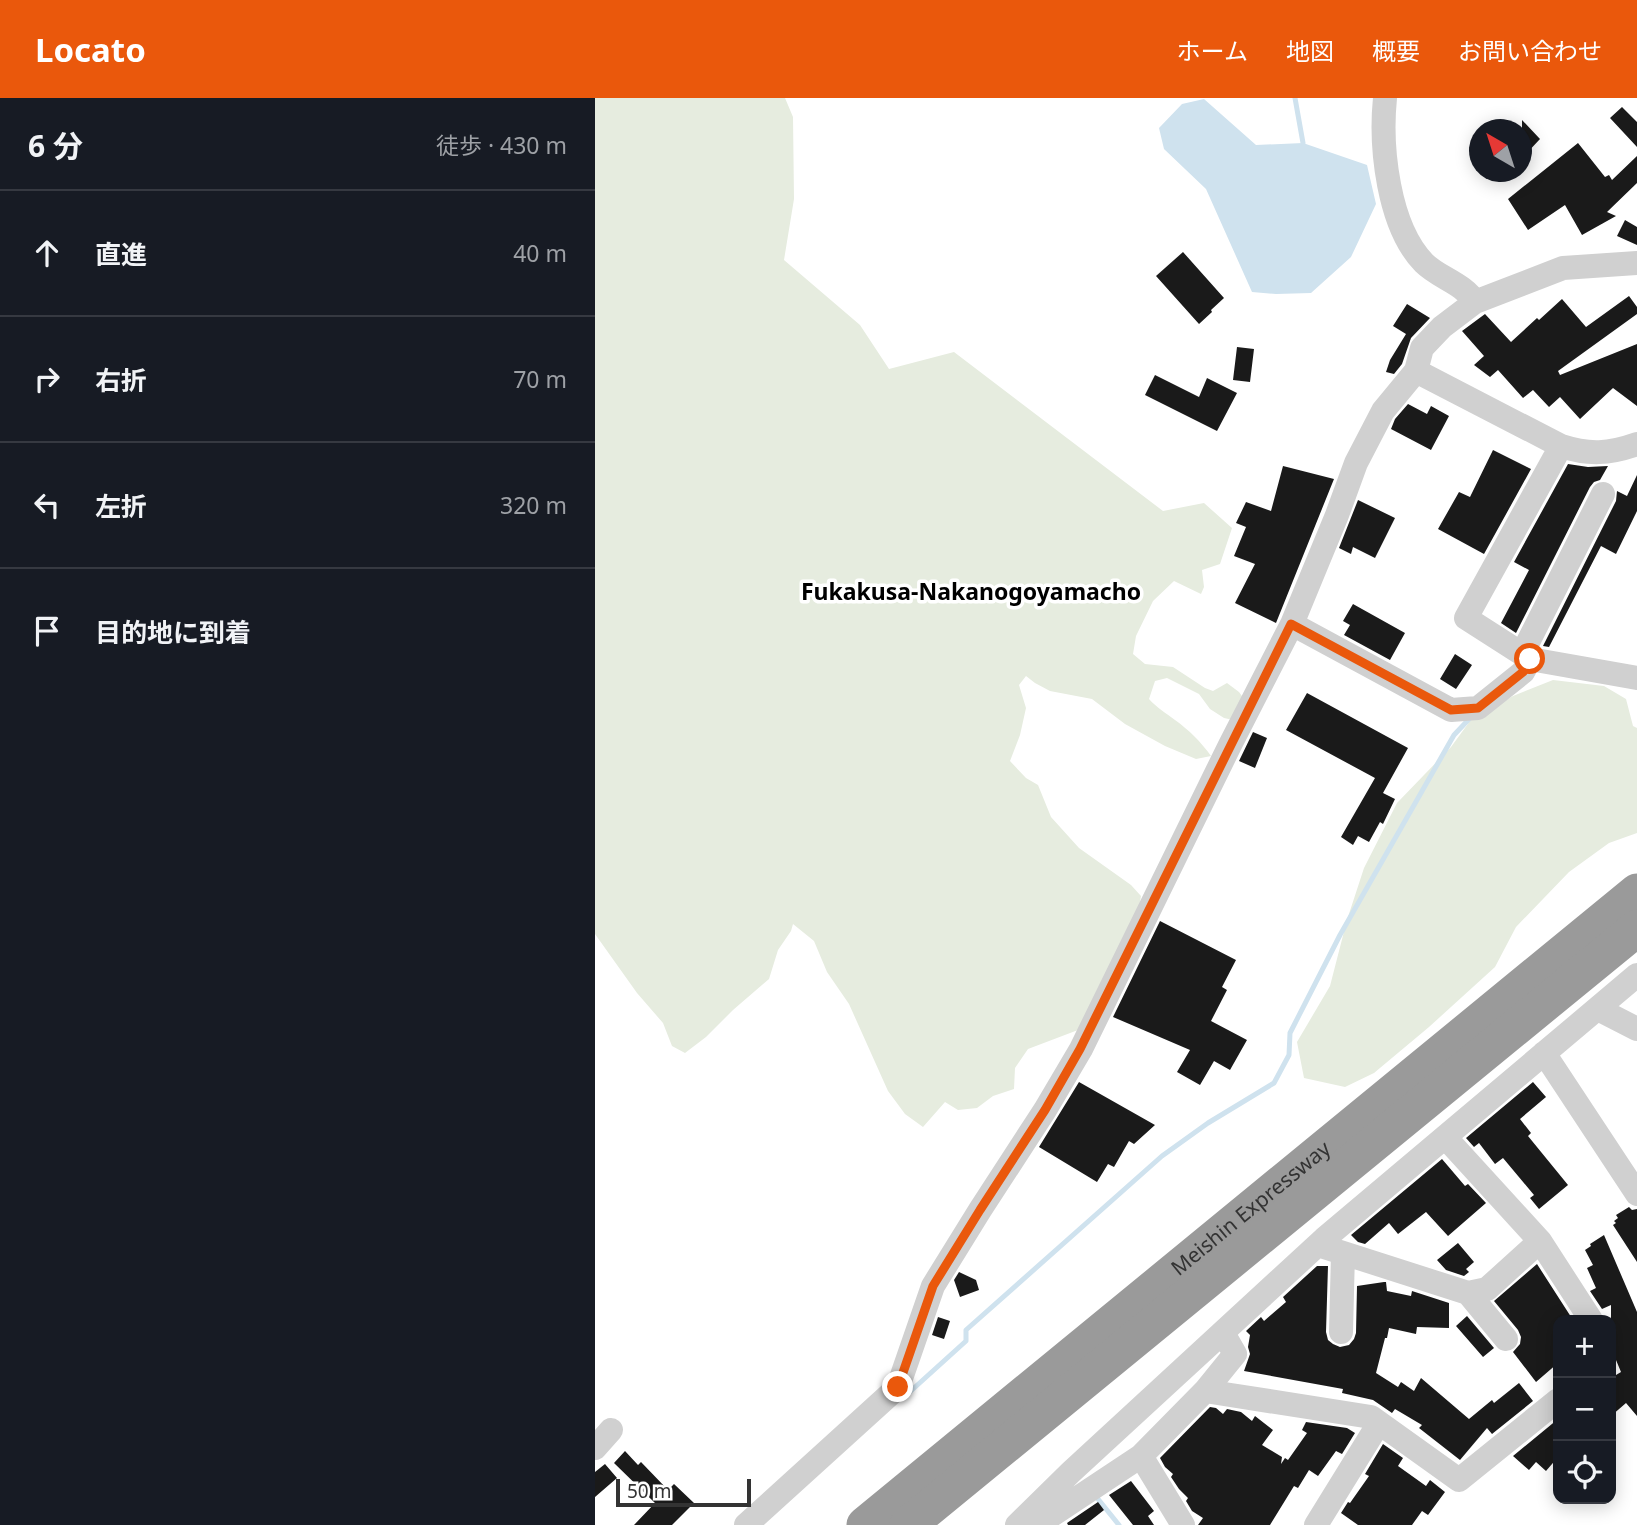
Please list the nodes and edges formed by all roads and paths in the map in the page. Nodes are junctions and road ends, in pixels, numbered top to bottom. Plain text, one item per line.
1 (1385, 98) edge
2 (1637, 263) edge
3 (1475, 302) junction
4 (1416, 371) junction
5 (1637, 444) edge
6 (1560, 446) junction
7 (1604, 494) dead end
8 (1291, 624) junction
9 (1526, 656) junction
10 (1637, 678) edge
11 (1637, 892) edge
12 (1637, 928) edge
13 (1637, 975) edge
14 (1598, 1009) junction
15 (1637, 1029) edge
16 (1544, 1054) junction
17 (1445, 1137) junction
18 (1637, 1194) edge
19 (1540, 1241) junction
20 (1318, 1245) junction
21 (1343, 1253) junction
22 (1468, 1293) junction
23 (1588, 1315) edge
24 (1341, 1332) dead end
25 (1223, 1333) junction
26 (1506, 1339) dead end
27 (1205, 1391) junction
28 (1553, 1404) edge
29 (1379, 1423) junction
30 (1141, 1456) junction
31 (746, 1525) edge
32 (865, 1525) edge
33 (908, 1525) edge
34 (1017, 1525) edge
35 (1037, 1525) edge
36 (1183, 1525) edge
37 (1316, 1525) edge

1 - 3 street
2 - 3 street
3 - 4 street
4 - 6 street
4 - 8 street
5 - 6 street
6 - 9 street
7 - 9 street
8 - 9 street
8 - 31 street
9 - 10 street
11 - 32 highway, Meishin Expressway
12 - 33 highway, Meishin Expressway
13 - 14 street
14 - 15 street
14 - 16 street
16 - 17 street
16 - 18 street
17 - 19 street
17 - 20 street
19 - 22 street
19 - 23 street
20 - 21 street
20 - 25 street
21 - 22 street
21 - 24 street
22 - 26 street
25 - 27 street
25 - 34 street
27 - 29 street
27 - 30 street
28 - 29 street
29 - 37 street
30 - 35 street
30 - 36 street

